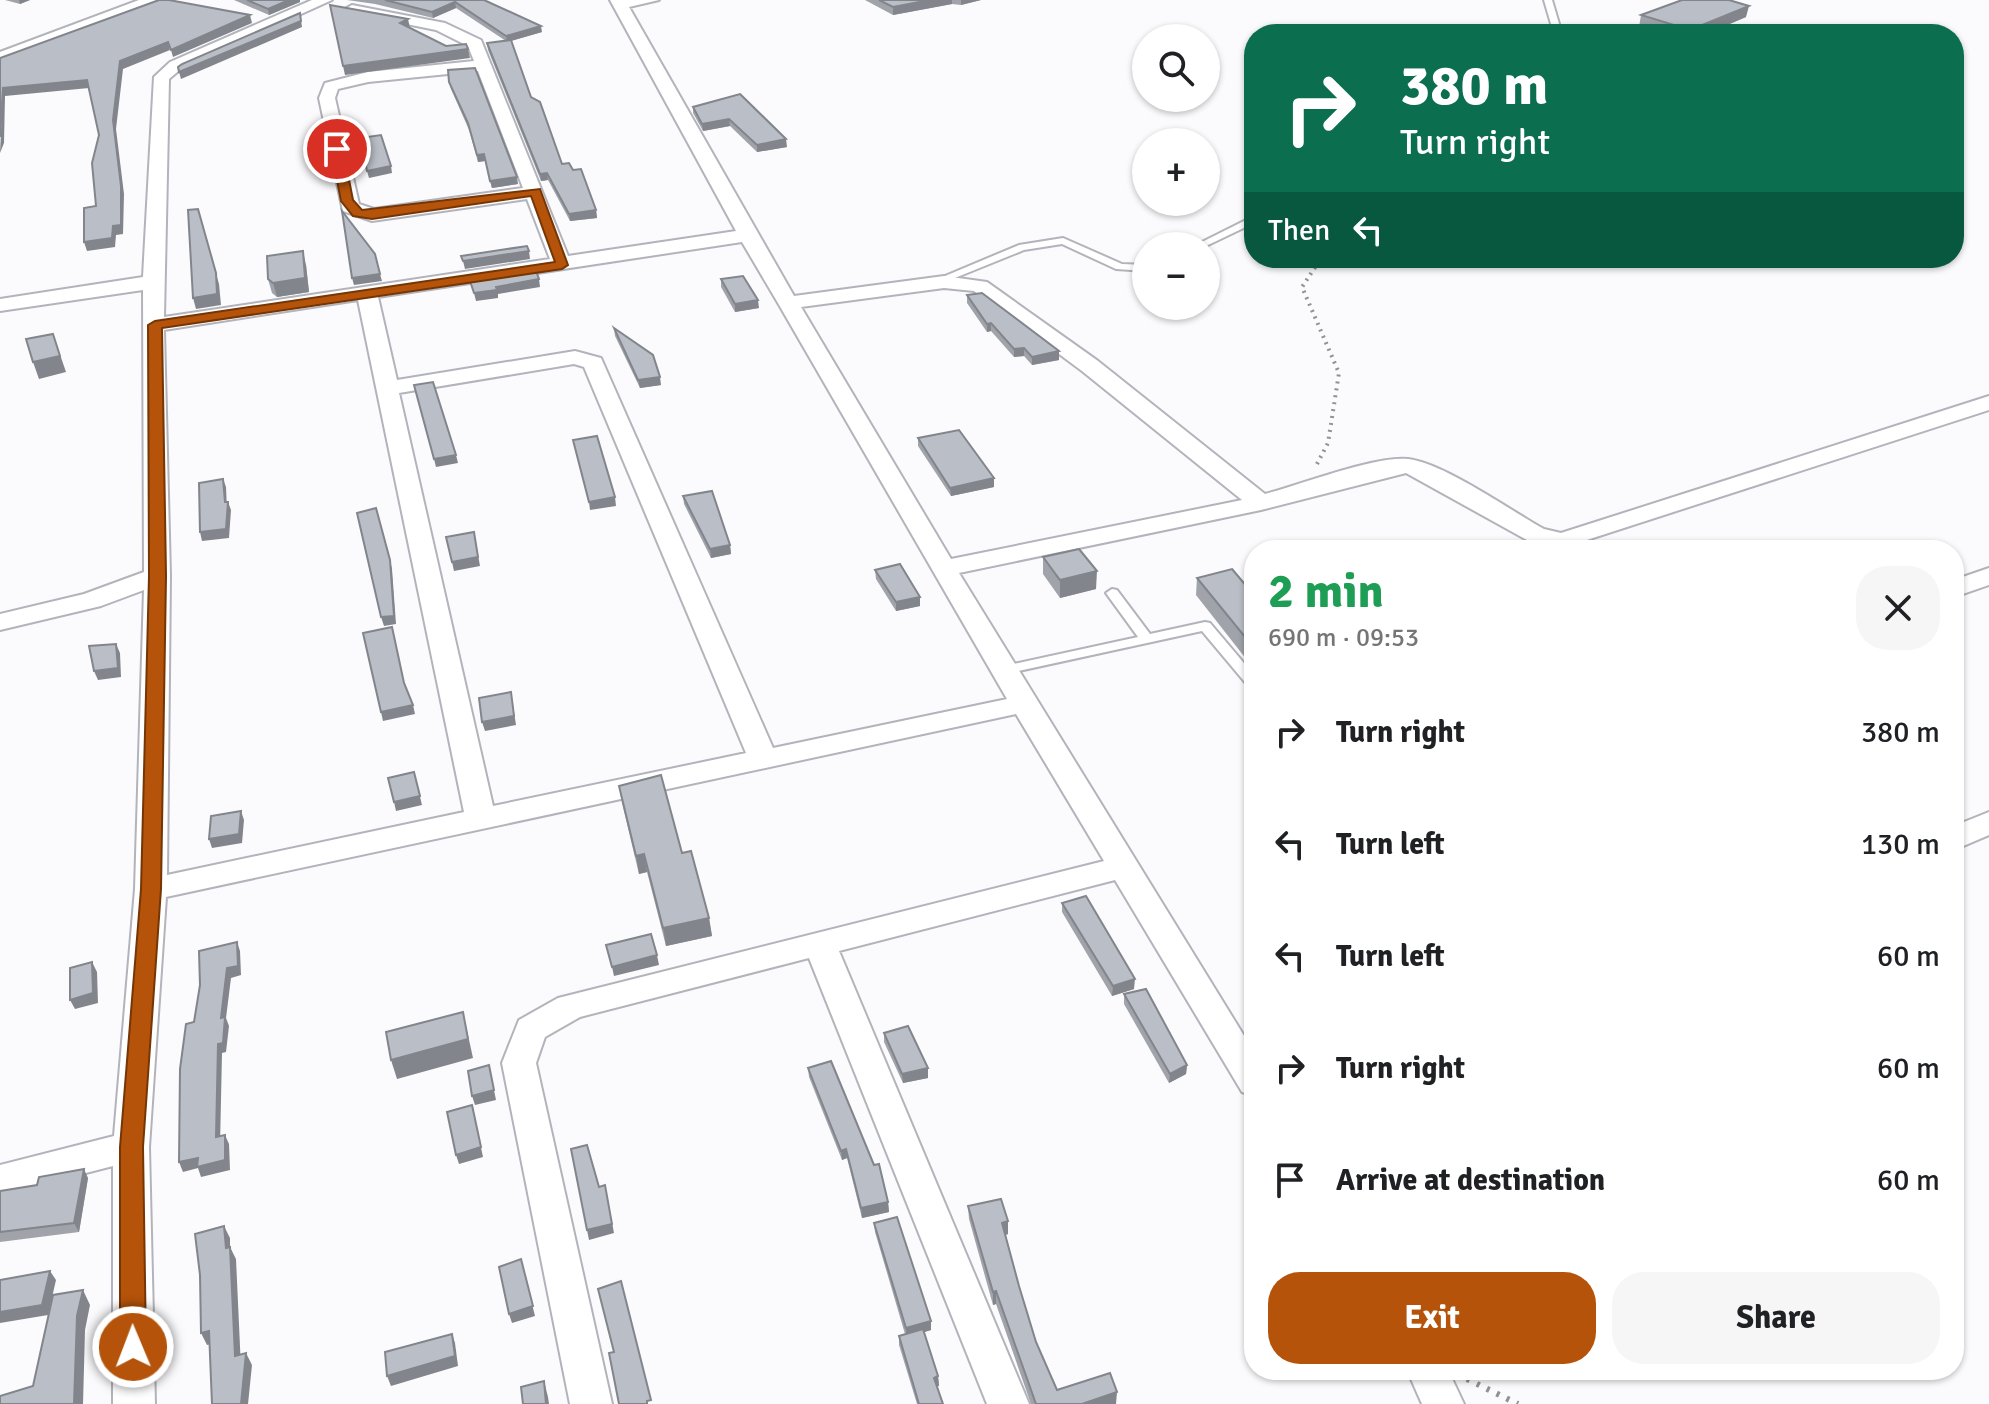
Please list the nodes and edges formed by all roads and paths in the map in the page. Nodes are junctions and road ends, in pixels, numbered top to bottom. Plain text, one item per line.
1 (153, 0) edge
2 (652, 0) edge
3 (1548, 0) edge
4 (322, 2) edge
5 (619, 2) edge
6 (1555, 24) edge
7 (0, 35) edge
8 (34, 44) junction
9 (0, 57) edge
10 (485, 65) junction
11 (536, 192) junction
12 (1244, 224) edge
13 (748, 235) junction
14 (1220, 236) edge
15 (562, 265) junction
16 (1132, 267) edge
17 (1315, 268) edge
18 (153, 282) junction
19 (931, 284) junction
20 (367, 294) junction
21 (788, 303) junction
22 (0, 305) edge
23 (155, 325) junction
24 (388, 388) junction
25 (1989, 403) edge
26 (1300, 492) junction
27 (1261, 503) junction
28 (1558, 540) edge
29 (1565, 540) edge
30 (945, 568) junction
31 (157, 576) junction
32 (1989, 576) edge
33 (1964, 585) edge
34 (1112, 593) dead end
35 (0, 622) edge
36 (1147, 639) junction
37 (1005, 670) junction
38 (1244, 672) edge
39 (1024, 704) junction
40 (763, 759) junction
41 (481, 821) junction
42 (1989, 822) edge
43 (1964, 834) edge
44 (1124, 867) junction
45 (151, 889) junction
46 (820, 944) junction
47 (1244, 1065) edge
48 (131, 1147) junction
49 (0, 1180) edge
50 (1444, 1384) edge
51 (134, 1404) edge
52 (591, 1404) edge
53 (1008, 1404) edge
54 (1518, 1404) edge

1 - 8 street
2 - 5 street
3 - 6 lane
4 - 10 street
4 - 18 street
5 - 13 street
7 - 8 street
8 - 9 street
10 - 11 street
10 - 11 street
11 - 15 street
12 - 14 lane
13 - 15 street
13 - 21 street
15 - 20 street
16 - 19 lane
17 - 26 path
18 - 22 street
18 - 23 street
19 - 21 street
19 - 27 street
20 - 23 street
20 - 24 street
21 - 30 street
23 - 31 street
24 - 40 street
24 - 41 street
25 - 29 street
26 - 27 street
26 - 28 street
27 - 30 street
30 - 37 street
31 - 35 street
31 - 45 street
32 - 33 street
34 - 36 lane
36 - 37 lane
36 - 38 lane
37 - 39 street
39 - 40 street
39 - 44 street
40 - 41 street
41 - 45 street
42 - 43 street
44 - 46 street
44 - 47 street
45 - 48 street
46 - 52 street
46 - 53 street
48 - 49 street
48 - 51 street
50 - 54 path

